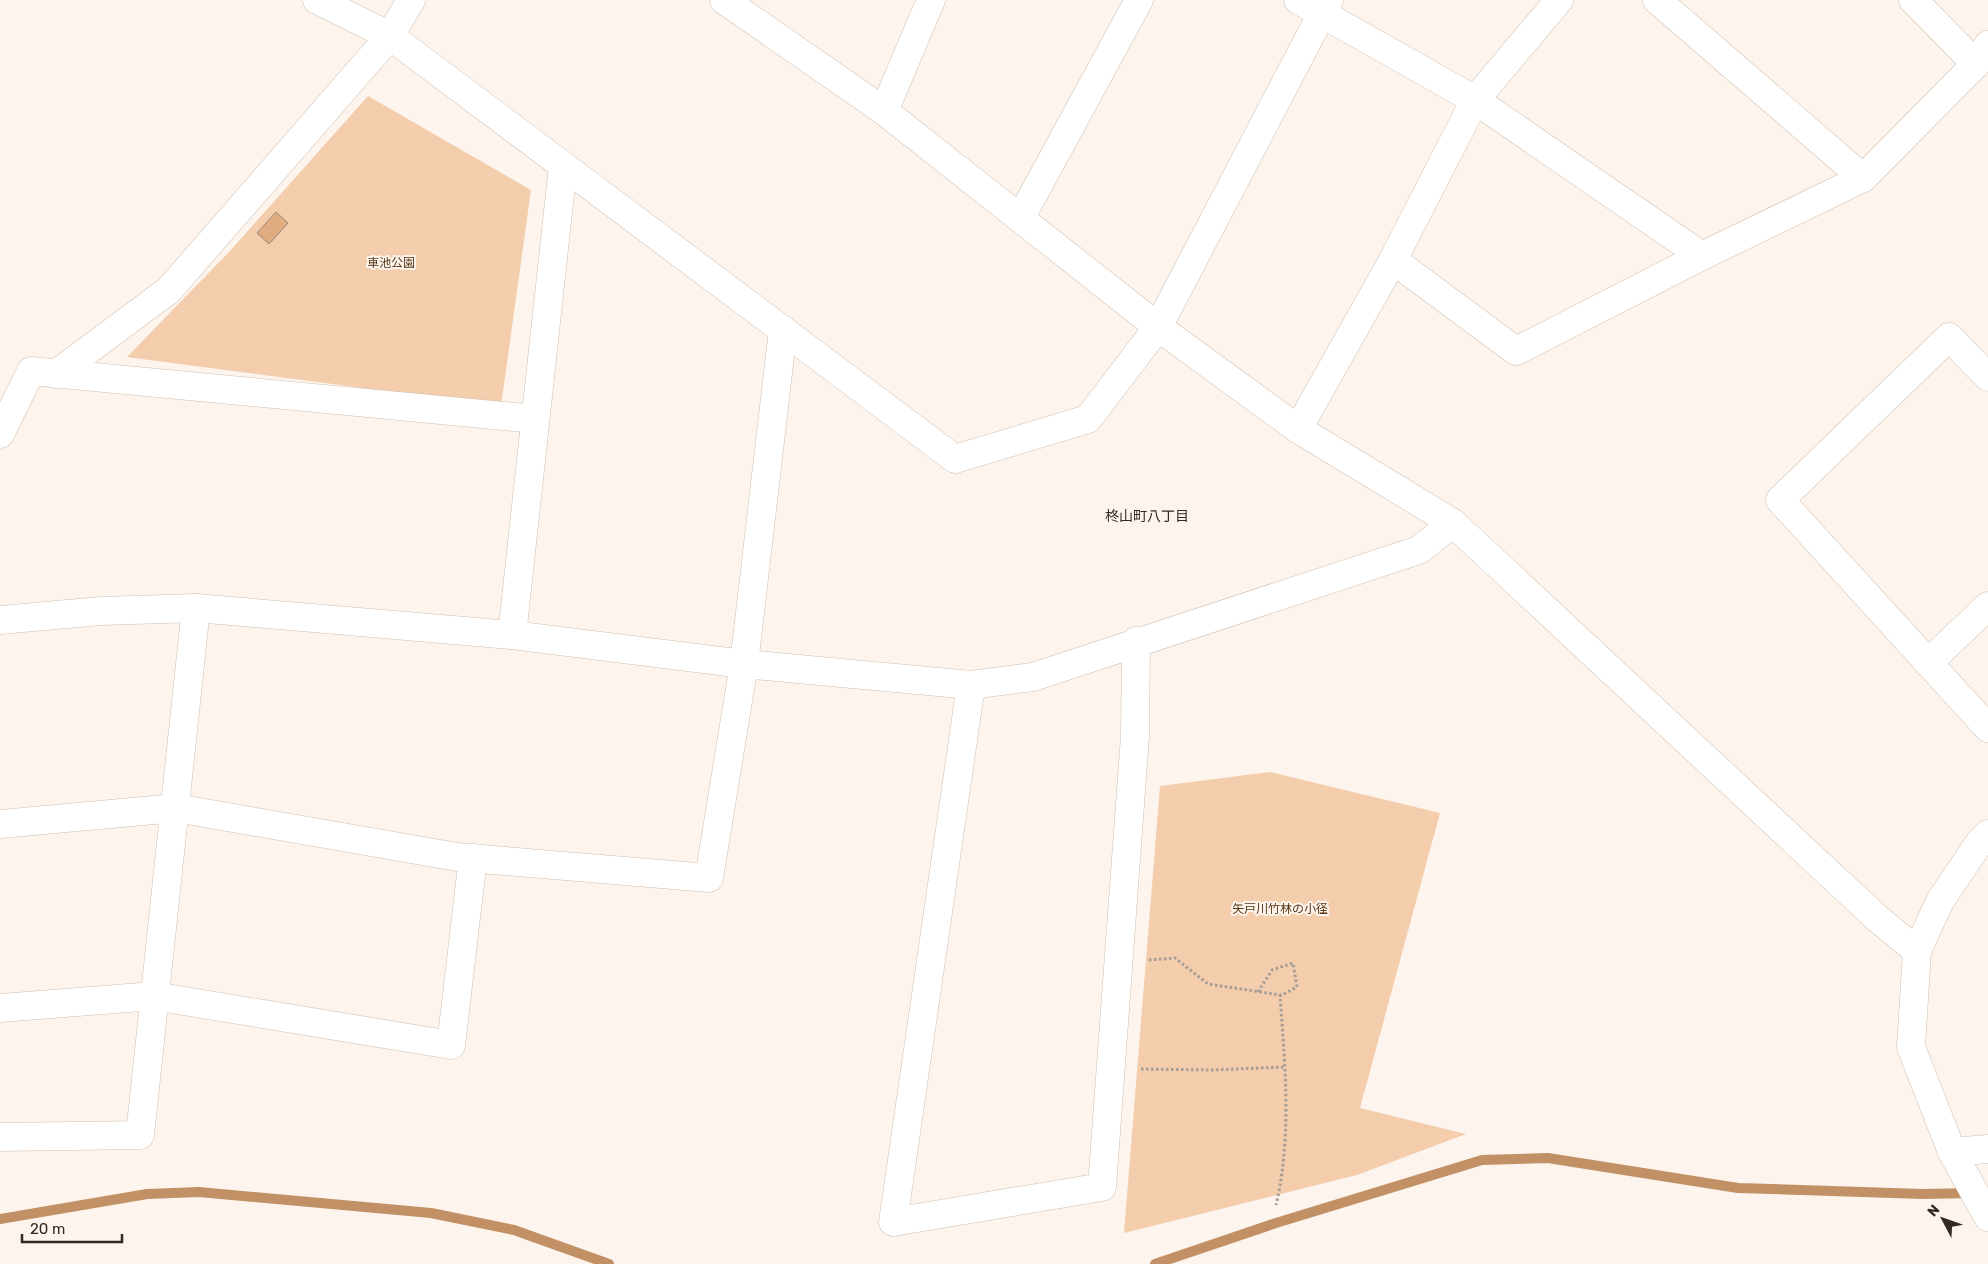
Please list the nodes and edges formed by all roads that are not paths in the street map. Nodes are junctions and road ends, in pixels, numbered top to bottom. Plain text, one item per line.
1 (317, 0) edge
2 (411, 0) edge
3 (724, 0) edge
4 (931, 0) edge
5 (1139, 0) edge
6 (1298, 0) edge
7 (1559, 0) edge
8 (1657, 0) edge
9 (1913, 0) edge
10 (1326, 7) edge
11 (390, 36) junction
12 (1982, 55) edge
13 (1475, 100) junction
14 (884, 111) junction
15 (563, 166) junction
16 (1863, 178) junction
17 (1021, 217) junction
18 (1702, 256) junction
19 (1393, 260) junction
20 (1158, 327) junction
21 (783, 330) junction
22 (56, 374) junction
23 (1988, 376) edge
24 (535, 418) junction
25 (1298, 429) junction
26 (0, 434) edge
27 (1452, 523) junction
28 (1988, 606) edge
29 (196, 608) junction
30 (0, 620) edge
31 (512, 635) junction
32 (1136, 641) junction
33 (1928, 663) junction
34 (744, 664) junction
35 (971, 685) junction
36 (1988, 728) edge
37 (176, 808) junction
38 (0, 824) edge
39 (1988, 834) edge
40 (473, 858) junction
41 (1917, 951) junction
42 (154, 996) junction
43 (0, 1008) edge
44 (0, 1137) edge
45 (1988, 1149) edge
46 (1956, 1161) junction
47 (1986, 1214) edge

1 - 11 street
2 - 11 street
3 - 14 street
4 - 14 street
5 - 17 street
6 - 10 street
7 - 13 street
8 - 16 street
9 - 12 street
10 - 13 street
10 - 20 street
11 - 15 street
11 - 22 street
12 - 16 street
13 - 18 street
13 - 19 street
14 - 17 street
15 - 21 street
15 - 24 street
16 - 18 street
17 - 20 street
18 - 19 street
19 - 25 street
20 - 21 street
20 - 25 street
21 - 34 street
22 - 24 street
22 - 26 street
23 - 33 street
24 - 31 street
25 - 27 street
27 - 32 street
27 - 41 street
28 - 33 street
29 - 30 street
29 - 31 street
29 - 37 street
31 - 34 street
32 - 35 street
32 - 35 street
33 - 36 street
34 - 35 street
34 - 40 street
37 - 38 street
37 - 40 street
37 - 42 street
39 - 41 street
40 - 42 street
41 - 46 street
42 - 43 street
42 - 44 street
45 - 46 street
46 - 47 street

